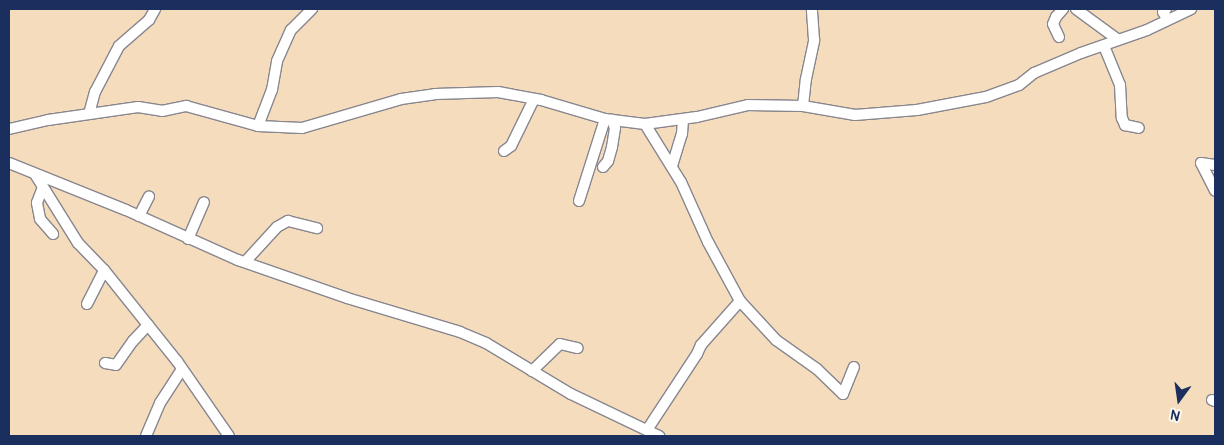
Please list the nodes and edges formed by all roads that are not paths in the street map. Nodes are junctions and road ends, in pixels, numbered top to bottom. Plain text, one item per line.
1 (155, 9) edge
2 (312, 9) edge
3 (812, 9) edge
4 (1063, 9) edge
5 (1076, 9) edge
6 (1166, 9) edge
7 (1191, 9) edge
8 (1168, 20) junction
9 (1058, 37) dead end
10 (1117, 39) junction
11 (1104, 46) junction
12 (534, 99) junction
13 (803, 106) junction
14 (89, 114) junction
15 (683, 118) junction
16 (609, 119) junction
17 (645, 124) junction
18 (258, 126) junction
19 (1138, 128) dead end
20 (9, 130) edge
21 (504, 152) dead end
22 (9, 163) edge
23 (1215, 165) edge
24 (603, 166) dead end
25 (672, 166) junction
26 (35, 174) junction
27 (43, 187) junction
28 (1215, 191) edge
29 (149, 196) dead end
30 (579, 201) dead end
31 (204, 202) dead end
32 (139, 216) junction
33 (317, 228) dead end
34 (53, 234) dead end
35 (188, 238) junction
36 (245, 262) junction
37 (104, 270) junction
38 (740, 301) junction
39 (87, 304) dead end
40 (148, 325) junction
41 (578, 348) dead end
42 (105, 363) dead end
43 (854, 367) dead end
44 (182, 369) junction
45 (532, 371) junction
46 (643, 431) edge
47 (146, 436) edge
48 (229, 436) edge
49 (659, 436) edge

1 - 14 street
2 - 18 street
3 - 13 street
4 - 9 street
5 - 10 street
6 - 8 street
7 - 8 street
8 - 10 street
10 - 11 street
11 - 13 street
11 - 19 street
12 - 16 street
12 - 18 street
12 - 21 street
13 - 15 street
14 - 18 street
14 - 20 street
15 - 17 street
15 - 25 street
16 - 17 street
16 - 24 street
16 - 30 street
17 - 25 street
22 - 26 street
23 - 28 street
25 - 38 street
26 - 27 street
26 - 32 street
27 - 34 street
27 - 37 street
29 - 32 street
31 - 35 street
32 - 35 street
33 - 36 street
35 - 36 street
36 - 45 street
37 - 39 street
37 - 40 street
38 - 43 street
38 - 46 street
40 - 42 street
40 - 44 street
41 - 45 street
44 - 47 street
44 - 48 street
45 - 46 street
46 - 49 street

